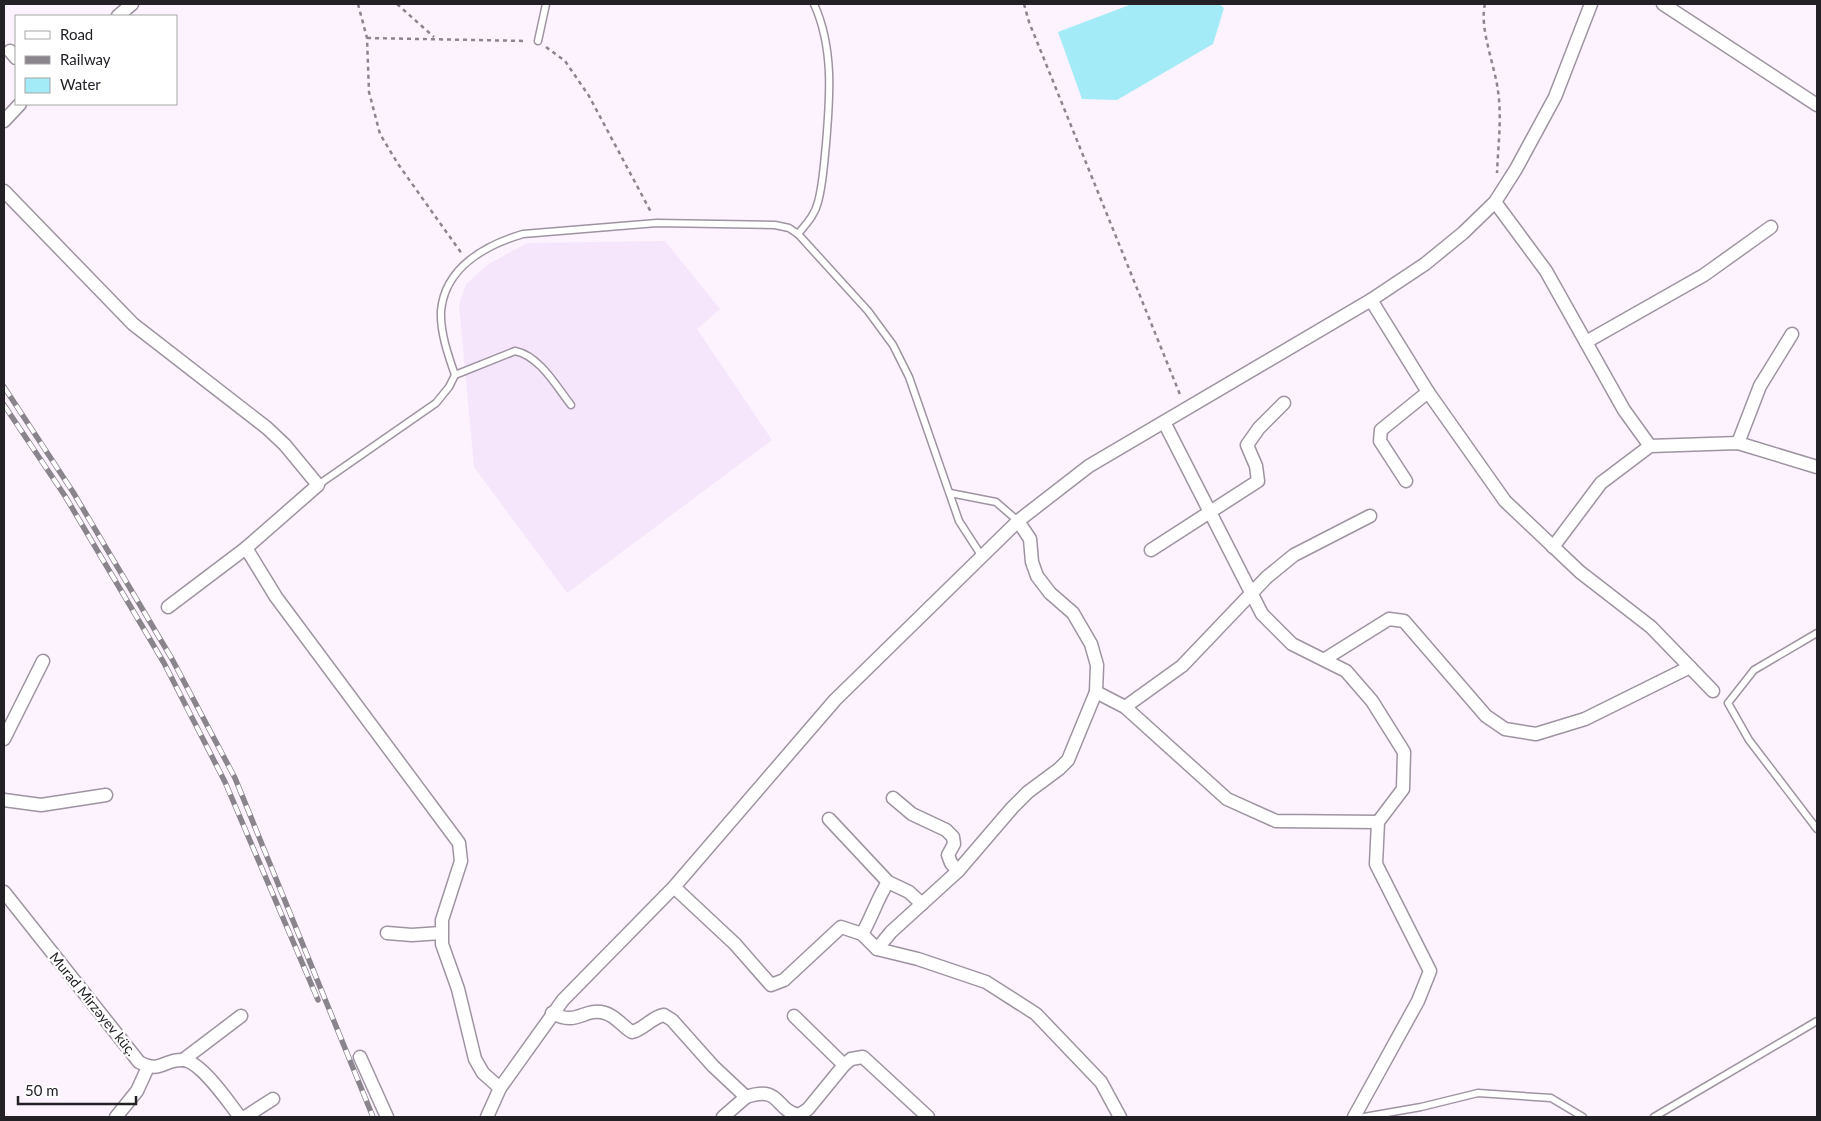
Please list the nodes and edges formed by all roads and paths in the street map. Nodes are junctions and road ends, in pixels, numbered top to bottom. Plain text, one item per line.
1 (132, 4) edge
2 (358, 4) edge
3 (397, 4) edge
4 (546, 4) edge
5 (814, 4) edge
6 (1024, 4) edge
7 (1485, 4) edge
8 (1591, 4) edge
9 (1664, 4) edge
10 (119, 15) edge
11 (366, 38) junction
12 (436, 38) junction
13 (538, 41) junction
14 (19, 105) edge
15 (1817, 105) edge
16 (4, 121) edge
17 (4, 191) edge
18 (1495, 202) junction
19 (657, 223) junction
20 (1771, 227) dead end
21 (798, 234) junction
22 (467, 261) junction
23 (1371, 300) junction
24 (1792, 334) dead end
25 (1586, 342) junction
26 (455, 374) junction
27 (1428, 392) junction
28 (1284, 403) dead end
29 (571, 406) dead end
30 (1186, 410) junction
31 (1164, 422) junction
32 (1738, 443) junction
33 (1650, 446) junction
34 (1817, 467) edge
35 (1406, 481) dead end
36 (318, 485) junction
37 (950, 492) junction
38 (1210, 513) junction
39 (1370, 516) dead end
40 (1018, 521) junction
41 (1553, 547) junction
42 (246, 548) junction
43 (1151, 550) dead end
44 (981, 555) junction
45 (1252, 593) junction
46 (168, 607) dead end
47 (1817, 633) edge
48 (1325, 659) junction
49 (44, 661) dead end
50 (1690, 667) junction
51 (1713, 691) dead end
52 (1096, 692) junction
53 (1125, 707) junction
54 (4, 739) edge
55 (106, 795) dead end
56 (893, 798) dead end
57 (4, 800) edge
58 (828, 819) dead end
59 (1378, 822) junction
60 (1817, 829) edge
61 (958, 871) junction
62 (888, 882) junction
63 (674, 888) junction
64 (4, 892) edge
65 (922, 904) junction
66 (387, 933) dead end
67 (441, 933) junction
68 (862, 934) junction
69 (877, 949) junction
70 (552, 1013) junction
71 (241, 1016) dead end
72 (794, 1016) dead end
73 (1817, 1021) edge
74 (360, 1057) dead end
75 (183, 1060) junction
76 (844, 1065) junction
77 (148, 1067) junction
78 (500, 1088) junction
79 (746, 1097) junction
80 (273, 1099) dead end
81 (116, 1117) edge
82 (240, 1117) edge
83 (245, 1117) edge
84 (386, 1117) edge
85 (487, 1117) edge
86 (722, 1117) edge
87 (928, 1117) edge
88 (1120, 1117) edge
89 (1354, 1117) edge
90 (1364, 1117) edge
91 (1582, 1117) edge
92 (1654, 1117) edge

1 - 10 street
2 - 11 path
3 - 12 path
4 - 13 lane
5 - 21 lane
6 - 30 path
7 - 18 path
8 - 18 street
9 - 15 street
11 - 12 path
11 - 22 path
12 - 13 path
13 - 19 path
14 - 16 street
17 - 36 street
18 - 23 street
18 - 25 street
19 - 21 lane
19 - 22 lane
20 - 25 street
21 - 37 lane
22 - 26 lane
23 - 27 street
23 - 30 street
24 - 32 street
25 - 33 street
26 - 29 lane
26 - 36 lane
27 - 35 street
27 - 41 street
28 - 38 street
30 - 31 street
31 - 38 street
31 - 40 street
32 - 33 street
32 - 34 street
33 - 41 street
36 - 42 street
37 - 40 lane
37 - 44 lane
38 - 43 street
38 - 45 street
39 - 45 street
40 - 44 street
40 - 52 street
41 - 50 street
42 - 46 street
42 - 67 street
44 - 63 street
45 - 48 street
45 - 53 street
47 - 60 lane
48 - 50 street
48 - 59 street
49 - 54 street
50 - 51 street
52 - 53 street
52 - 61 street
53 - 59 street
55 - 57 street
56 - 61 street
58 - 62 street
59 - 89 street
61 - 65 street
62 - 65 street
62 - 68 street
63 - 68 street
63 - 70 street
64 - 77 street, Murad Mirzəyev küç.
65 - 69 street
66 - 67 street
67 - 78 street
68 - 69 street
69 - 88 street
70 - 78 street
70 - 79 street
71 - 75 street, Murad Mirzəyev küç.
72 - 76 street
73 - 92 lane
74 - 84 street
75 - 77 street, Murad Mirzəyev küç.
75 - 82 street
76 - 79 street
76 - 87 street
77 - 81 street
78 - 85 street
79 - 86 street
80 - 83 street
90 - 91 lane

